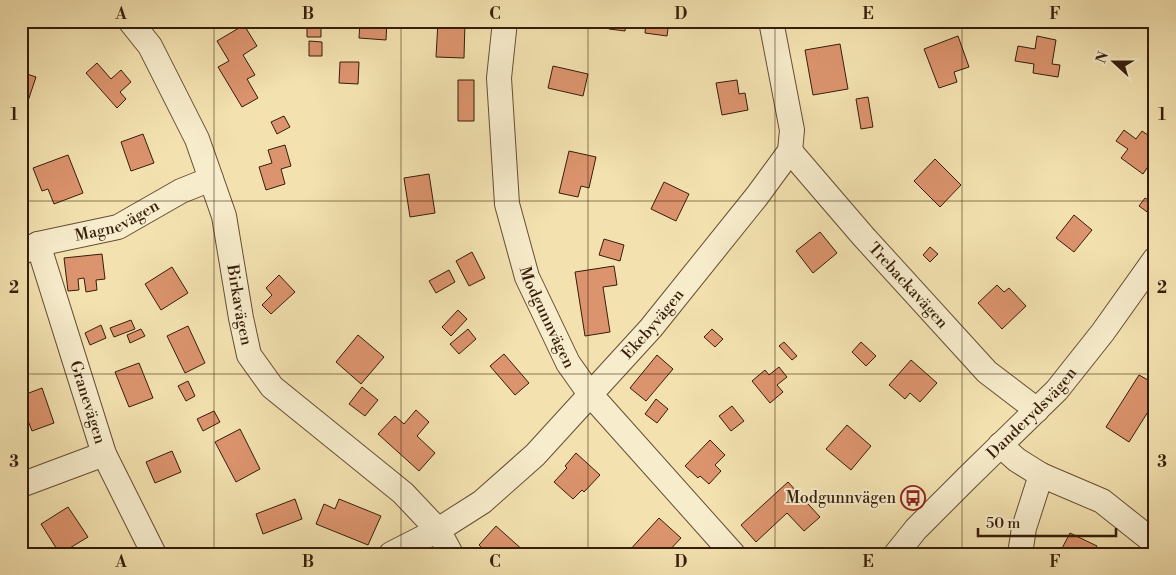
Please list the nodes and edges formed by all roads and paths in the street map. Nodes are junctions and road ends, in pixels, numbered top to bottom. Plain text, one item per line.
1 (130, 21) edge
2 (505, 21) edge
3 (771, 21) edge
4 (790, 151) junction
5 (211, 179) junction
6 (29, 248) edge
7 (1155, 259) edge
8 (590, 394) junction
9 (1037, 410) junction
10 (1000, 445) junction
11 (104, 454) junction
12 (1041, 475) junction
13 (21, 485) edge
14 (438, 530) junction
15 (1155, 543) edge
16 (154, 554) edge
17 (391, 554) edge
18 (451, 554) edge
19 (733, 554) edge
20 (896, 554) edge
21 (1020, 554) edge

1 - 5 street, Birkavägen
2 - 8 street, Modgunnvägen
3 - 4 street
4 - 8 street, Ekebyvägen
4 - 9 street, Trebackavägen
5 - 6 street, Magnevägen
5 - 14 street, Birkavägen
6 - 11 street, Granevägen
7 - 9 street, Danderydsvägen
8 - 14 street, Ekebyvägen
8 - 19 street, Modgunnvägen
9 - 10 street, Danderydsvägen
10 - 12 street
10 - 20 street, Danderydsvägen
11 - 13 street
11 - 16 street, Granevägen
12 - 15 street
12 - 21 street
14 - 17 street, Ekebyvägen
14 - 18 street, Birkavägen

